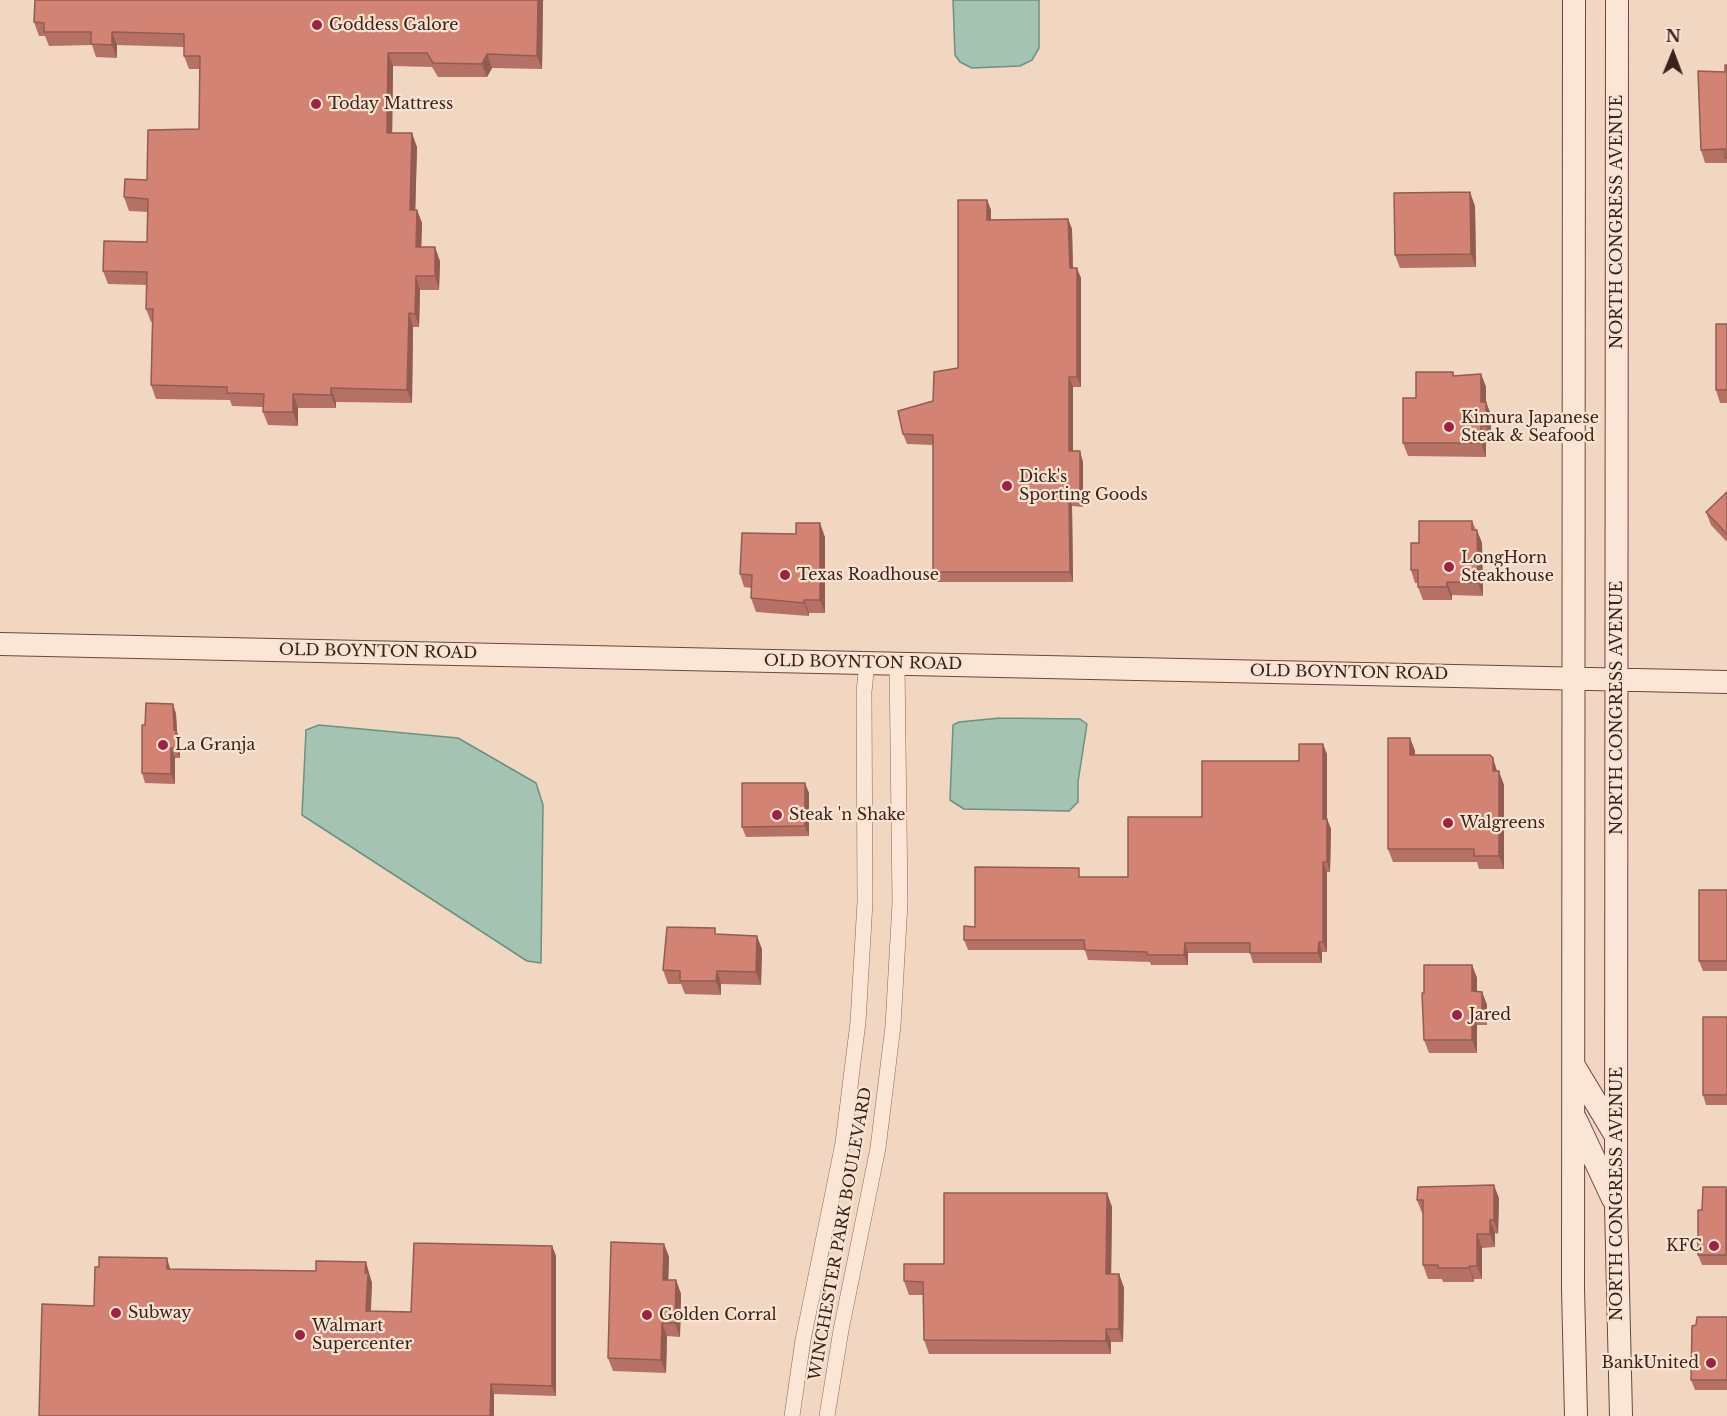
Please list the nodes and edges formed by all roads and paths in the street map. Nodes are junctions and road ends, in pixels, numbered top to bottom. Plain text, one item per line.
1 (1574, 0) edge
2 (1617, 0) edge
3 (0, 644) edge
4 (867, 663) junction
5 (897, 663) junction
6 (1574, 678) junction
7 (1617, 679) junction
8 (1727, 682) edge
9 (1574, 1065) junction
10 (1574, 1116) junction
11 (1616, 1136) junction
12 (1616, 1204) junction
13 (792, 1416) edge
14 (827, 1416) edge
15 (1576, 1416) edge
16 (1621, 1416) edge

1 - 6 main road
2 - 7 main road, NORTH CONGRESS AVENUE
3 - 4 main road, OLD BOYNTON ROAD
4 - 5 main road, OLD BOYNTON ROAD
4 - 13 street, WINCHESTER PARK BOULEVARD
5 - 6 main road, OLD BOYNTON ROAD
5 - 14 street, WINCHESTER PARK BOULEVARD
6 - 7 main road, OLD BOYNTON ROAD
6 - 9 main road
7 - 8 main road, OLD BOYNTON ROAD
7 - 11 main road, NORTH CONGRESS AVENUE
9 - 10 main road
9 - 11 main road
10 - 12 main road
10 - 15 main road
11 - 12 main road, NORTH CONGRESS AVENUE
12 - 16 main road, NORTH CONGRESS AVENUE

